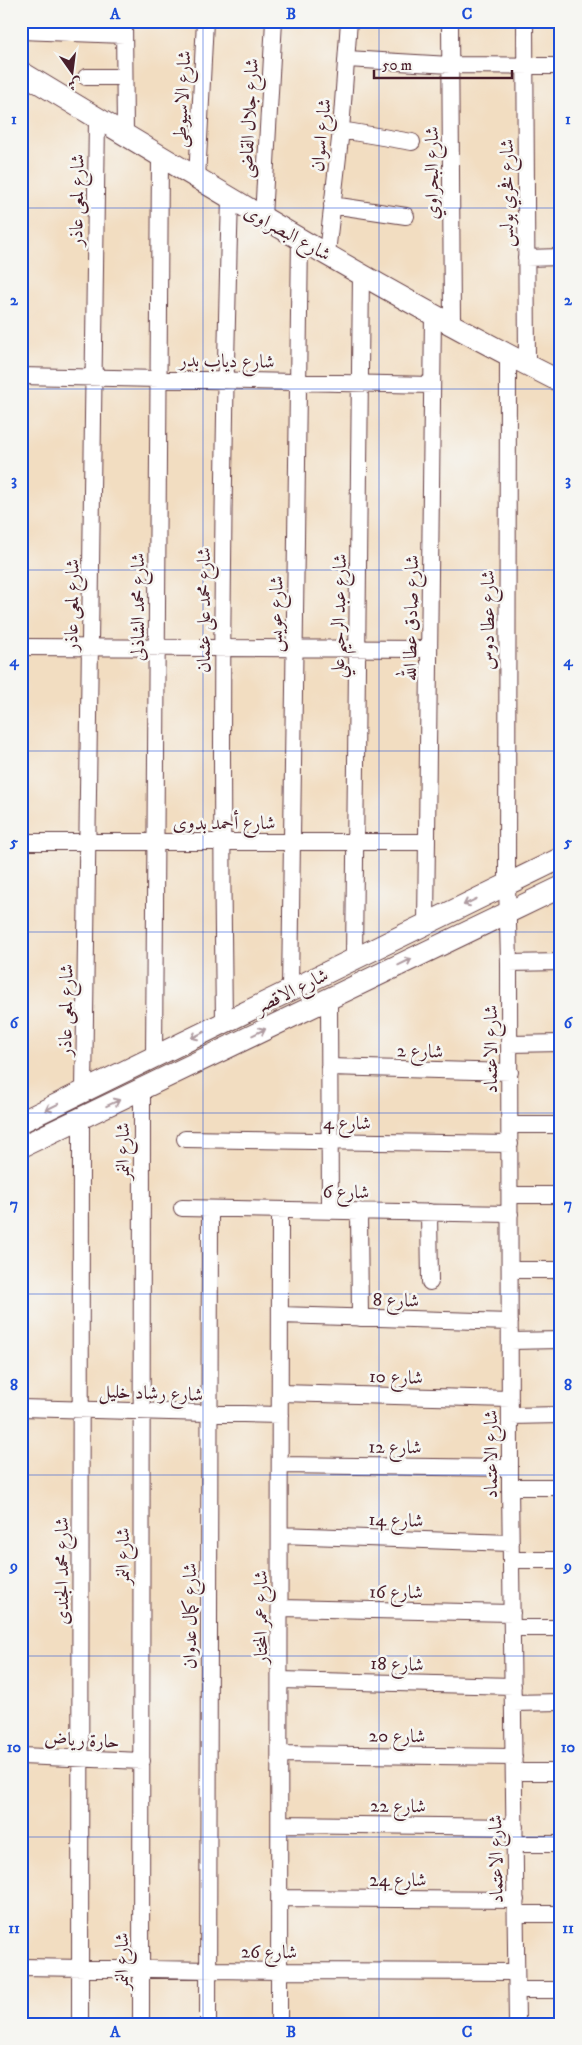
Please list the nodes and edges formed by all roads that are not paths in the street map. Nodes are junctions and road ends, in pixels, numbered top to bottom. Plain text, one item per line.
1 (205, 21) edge
2 (274, 21) edge
3 (349, 21) edge
4 (450, 21) edge
5 (524, 21) edge
6 (124, 28) edge
7 (21, 31) edge
8 (347, 59) junction
9 (450, 65) junction
10 (525, 65) junction
11 (561, 66) edge
12 (21, 72) edge
13 (86, 77) dead end
14 (124, 78) junction
15 (98, 118) junction
16 (341, 130) junction
17 (125, 135) junction
18 (412, 142) dead end
19 (160, 156) junction
20 (197, 179) junction
21 (230, 199) junction
22 (332, 205) junction
23 (406, 216) dead end
24 (263, 217) junction
25 (300, 238) junction
26 (327, 254) junction
27 (561, 257) edge
28 (526, 258) junction
29 (361, 273) junction
30 (433, 314) junction
31 (452, 324) junction
32 (508, 356) junction
33 (527, 365) junction
34 (21, 376) edge
35 (94, 378) junction
36 (159, 379) junction
37 (225, 380) junction
38 (298, 382) junction
39 (561, 382) edge
40 (360, 383) junction
41 (432, 384) junction
42 (21, 647) edge
43 (90, 647) junction
44 (156, 648) junction
45 (223, 648) junction
46 (295, 648) junction
47 (358, 649) junction
48 (429, 649) junction
49 (21, 842) edge
50 (87, 842) junction
51 (155, 842) junction
52 (222, 842) junction
53 (292, 842) junction
54 (356, 842) junction
55 (427, 842) junction
56 (561, 858) edge
57 (507, 884) junction
58 (561, 887) edge
59 (508, 912) junction
60 (426, 924) junction
61 (354, 959) junction
62 (561, 962) edge
63 (509, 963) junction
64 (290, 990) junction
65 (329, 999) junction
66 (224, 1022) junction
67 (561, 1043) edge
68 (510, 1044) junction
69 (154, 1057) junction
70 (329, 1067) junction
71 (510, 1072) junction
72 (142, 1089) junction
73 (84, 1091) junction
74 (81, 1118) junction
75 (21, 1122) edge
76 (510, 1125) junction
77 (561, 1125) edge
78 (185, 1139) dead end
79 (330, 1141) junction
80 (510, 1144) junction
81 (21, 1147) edge
82 (510, 1195) junction
83 (561, 1195) edge
84 (182, 1208) dead end
85 (210, 1209) junction
86 (280, 1210) junction
87 (330, 1211) junction
88 (359, 1211) junction
89 (429, 1212) junction
90 (510, 1214) junction
91 (510, 1270) junction
92 (561, 1270) edge
93 (430, 1282) dead end
94 (280, 1316) junction
95 (360, 1318) junction
96 (510, 1322) junction
97 (561, 1340) edge
98 (510, 1341) junction
99 (280, 1393) junction
100 (21, 1408) edge
101 (510, 1408) junction
102 (81, 1410) junction
103 (142, 1412) junction
104 (209, 1414) junction
105 (280, 1415) junction
106 (561, 1415) edge
107 (280, 1465) junction
108 (510, 1468) junction
109 (510, 1487) junction
110 (561, 1487) edge
111 (280, 1535) junction
112 (511, 1543) junction
113 (511, 1560) junction
114 (561, 1560) edge
115 (280, 1608) junction
116 (512, 1621) junction
117 (561, 1628) edge
118 (280, 1680) junction
119 (513, 1686) junction
120 (561, 1702) edge
121 (513, 1703) junction
122 (280, 1754) junction
123 (21, 1756) edge
124 (80, 1759) junction
125 (142, 1762) junction
126 (514, 1765) junction
127 (561, 1772) edge
128 (280, 1824) junction
129 (515, 1836) junction
130 (561, 1844) edge
131 (280, 1898) junction
132 (516, 1907) junction
133 (561, 1914) edge
134 (21, 1967) edge
135 (80, 1968) junction
136 (141, 1969) junction
137 (208, 1970) junction
138 (280, 1971) junction
139 (516, 1972) junction
140 (517, 1990) junction
141 (561, 1990) edge
142 (80, 2024) edge
143 (141, 2024) edge
144 (208, 2024) edge
145 (279, 2024) edge
146 (517, 2024) edge

1 - 20 street, شارع الاسيوطى
2 - 24 street, شارع جلال القاضى
3 - 8 street, شارع اسوان
4 - 9 street, شارع البحراوي
5 - 10 street, شارع فخري بولس
6 - 7 street
6 - 14 street
8 - 9 street
8 - 16 street, شارع اسوان
9 - 10 street
9 - 31 street, شارع البحراوي
10 - 11 street
10 - 28 street, شارع فخري بولس
12 - 15 street, شارع البصراوى
13 - 14 street
14 - 17 street
15 - 17 street, شارع البصراوى
15 - 35 street, شارع لمعى عاذر
16 - 18 street
16 - 22 street, شارع اسوان
17 - 19 street, شارع البصراوى
19 - 20 street, شارع البصراوى
19 - 36 street, شارع محمد الشاذلى
20 - 21 street, شارع البصراوى
21 - 24 street, شارع البصراوى
21 - 37 street, شارع محمد على عثمان
22 - 23 street
22 - 26 street, شارع اسوان
24 - 25 street, شارع البصراوى
25 - 26 street, شارع البصراوى
25 - 38 street, شارع عويس
26 - 29 street, شارع البصراوى
27 - 28 street
28 - 33 street, شارع فخري بولس
29 - 30 street, شارع البصراوى
29 - 40 street, شارع عبد الرحيم علي
30 - 31 street, شارع البصراوى
30 - 41 street, شارع صادق عطا الله
31 - 32 street, شارع البصراوى
32 - 33 street, شارع البصراوى
32 - 57 street, شارع عطا دوس
33 - 39 street, شارع البصراوى
34 - 35 street, شارع دياب بدر
35 - 36 street, شارع دياب بدر
35 - 43 street, شارع لمعى عاذر
36 - 37 street, شارع دياب بدر
36 - 44 street, شارع محمد الشاذلى
37 - 38 street, شارع دياب بدر
37 - 45 street, شارع محمد على عثمان
38 - 40 street, شارع دياب بدر
38 - 46 street, شارع عويس
40 - 41 street, شارع دياب بدر
40 - 47 street, شارع عبد الرحيم علي
41 - 48 street, شارع صادق عطا الله
42 - 43 street
43 - 44 street
43 - 50 street, شارع لمعى عاذر
44 - 45 street
44 - 51 street, شارع محمد الشاذلى
45 - 46 street
45 - 52 street, شارع محمد على عثمان
46 - 47 street
46 - 53 street, شارع عويس
47 - 48 street
47 - 54 street, شارع عبد الرحيم علي
48 - 55 street, شارع صادق عطا الله
49 - 50 street, شارع أحمد بدوى
50 - 51 street, شارع أحمد بدوى
50 - 73 street, شارع لمعى عاذر
51 - 52 street, شارع أحمد بدوى
51 - 69 street, شارع محمد الشاذلى
52 - 53 street, شارع أحمد بدوى
52 - 66 street, شارع محمد على عثمان
53 - 54 street, شارع أحمد بدوى
53 - 64 street, شارع عويس
54 - 55 street, شارع أحمد بدوى
54 - 61 street, شارع عبد الرحيم علي
55 - 60 street, شارع صادق عطا الله
56 - 57 street, شارع الاقصر
57 - 59 street, شارع الاعتماد
57 -> 60 street, شارع الاقصر
58 - 59 street, شارع الاقصر
59 - 63 street, شارع الاعتماد
65 -> 59 street, شارع الاقصر
60 - 61 street, شارع الاقصر
61 - 64 street, شارع الاقصر
62 - 63 street
63 - 68 street, شارع الاعتماد
64 - 66 street, شارع الاقصر
65 - 70 street
72 -> 65 street, شارع الاقصر
66 -> 69 street, شارع الاقصر
67 - 68 street
68 - 71 street, شارع الاعتماد
69 - 73 street, شارع الاقصر
70 - 71 street, شارع 2
70 - 79 street
71 - 76 street, شارع الاعتماد
74 -> 72 street, شارع الاقصر
72 - 103 street, شارع النمر
73 -> 75 street, شارع الاقصر
74 - 81 street, شارع الاقصر
74 - 102 street, شارع محمد الجندى
76 - 77 street
76 - 80 street, شارع الاعتماد
78 - 79 street, شارع 4
79 - 80 street, شارع 4
79 - 87 street
80 - 82 street, شارع الاعتماد
82 - 83 street
82 - 90 street, شارع الاعتماد
84 - 85 street, شارع 6
85 - 86 street, شارع 6
85 - 104 street, شارع كمال عدوان
86 - 87 street, شارع 6
86 - 94 street, شارع عمر المختار
87 - 88 street, شارع 6
88 - 89 street, شارع 6
88 - 95 street
89 - 90 street, شارع 6
89 - 93 street
90 - 91 street, شارع الاعتماد
91 - 92 street
91 - 96 street, شارع الاعتماد
94 - 95 street, شارع 8
94 - 99 street, شارع عمر المختار
95 - 96 street, شارع 8
96 - 98 street, شارع الاعتماد
97 - 98 street
98 - 101 street, شارع الاعتماد
99 - 101 street, شارع 10
99 - 105 street, شارع عمر المختار
100 - 102 street, شارع رشاد خليل
101 - 106 street, شارع 10
101 - 108 street, شارع الاعتماد
102 - 103 street, شارع رشاد خليل
102 - 124 street, شارع محمد الجندى
103 - 104 street, شارع رشاد خليل
103 - 125 street, شارع النمر
104 - 105 street, شارع رشاد خليل
104 - 137 street, شارع كمال عدوان
105 - 107 street, شارع عمر المختار
107 - 108 street, شارع 12
107 - 111 street, شارع عمر المختار
108 - 109 street, شارع الاعتماد
109 - 110 street
109 - 112 street, شارع الاعتماد
111 - 112 street, شارع 14
111 - 115 street, شارع عمر المختار
112 - 113 street, شارع الاعتماد
113 - 114 street
113 - 116 street, شارع الاعتماد
115 - 116 street, شارع 16
115 - 118 street, شارع عمر المختار
116 - 117 street, شارع 16
116 - 119 street, شارع الاعتماد
118 - 119 street, شارع 18
118 - 122 street, شارع عمر المختار
119 - 121 street, شارع الاعتماد
120 - 121 street
121 - 126 street, شارع الاعتماد
122 - 126 street, شارع 20
122 - 128 street, شارع عمر المختار
123 - 124 street, حارة رياض
124 - 125 street, حارة رياض
124 - 135 street, شارع محمد الجندى
125 - 136 street, شارع النمر
126 - 127 street, شارع 20
126 - 129 street, شارع الاعتماد
128 - 129 street, شارع 22
128 - 131 street, شارع عمر المختار
129 - 130 street, شارع 22
129 - 132 street, شارع الاعتماد
131 - 132 street, شارع 24
131 - 138 street, شارع عمر المختار
132 - 133 street, شارع 24
132 - 139 street, شارع الاعتماد
134 - 135 street, شارع 26
135 - 136 street, شارع 26
135 - 142 street, شارع محمد الجندى
136 - 137 street, شارع 26
136 - 143 street, شارع النمر
137 - 138 street, شارع 26
137 - 144 street, شارع كمال عدوان
138 - 139 street, شارع 26
138 - 145 street, شارع عمر المختار
139 - 140 street, شارع الاعتماد
140 - 141 street
140 - 146 street, شارع الاعتماد

